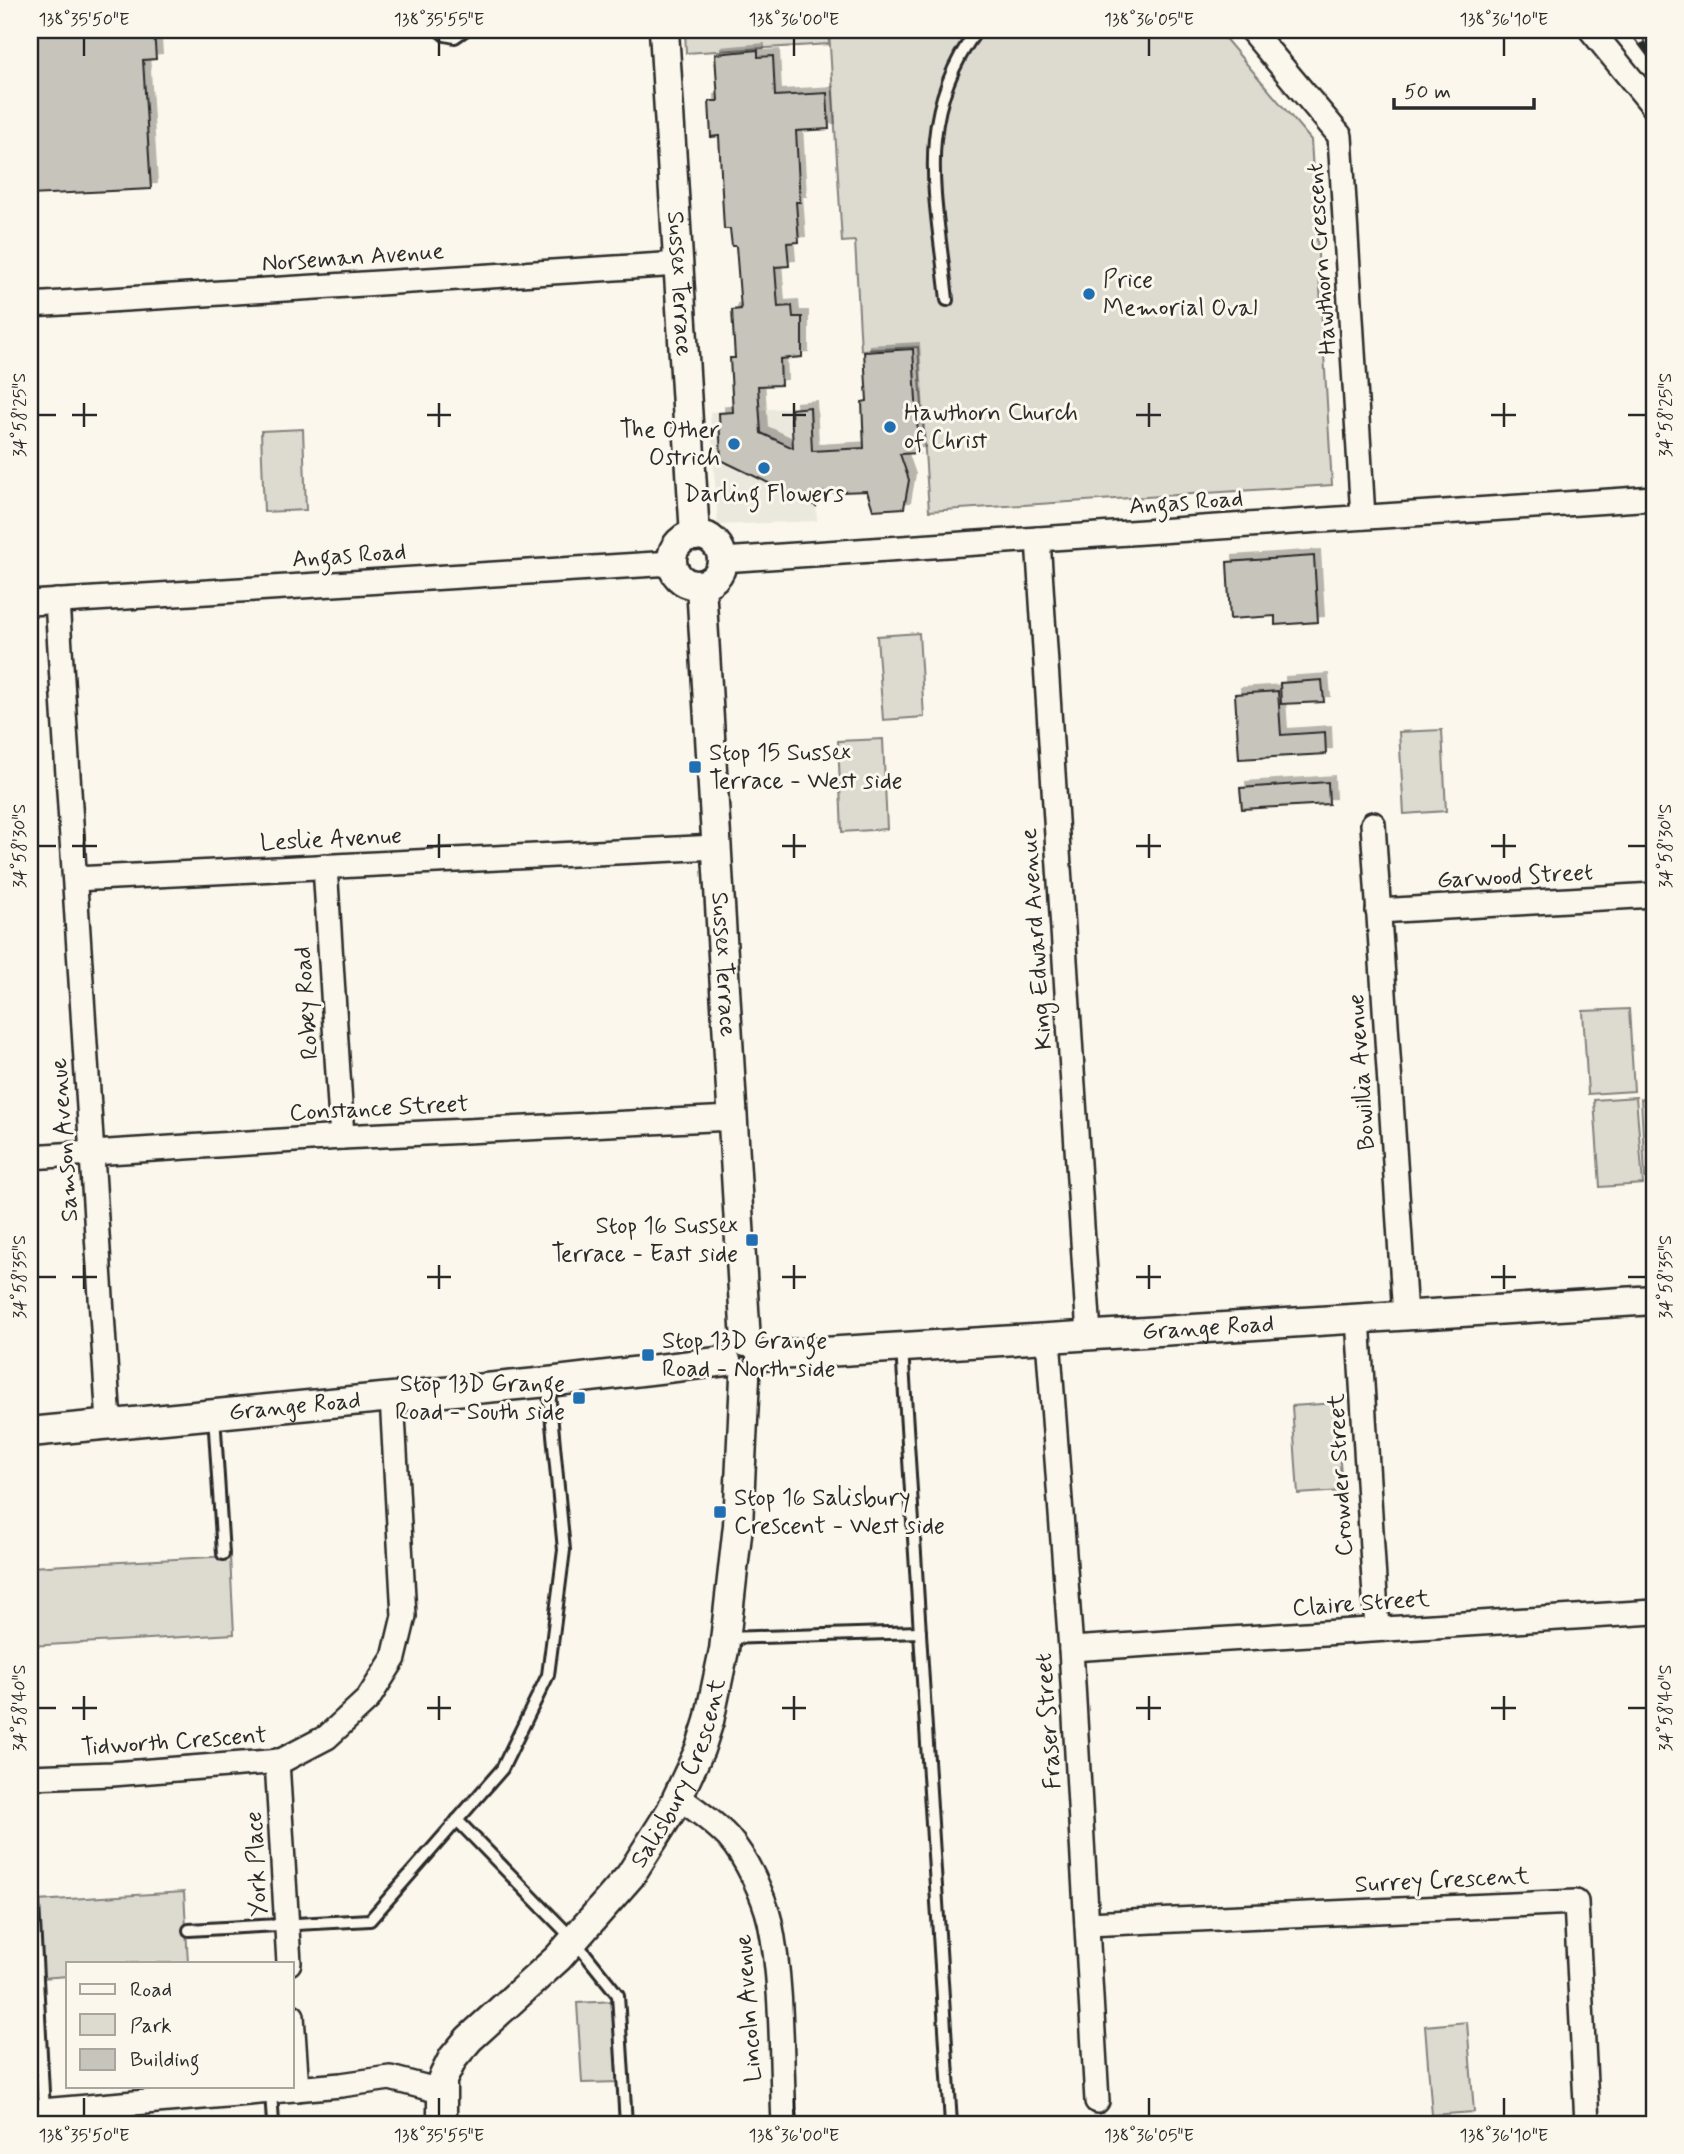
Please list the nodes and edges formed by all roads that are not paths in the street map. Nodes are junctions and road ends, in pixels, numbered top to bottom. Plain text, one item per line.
1 (439, 30) edge
2 (465, 30) edge
3 (664, 30) edge
4 (976, 30) edge
5 (1251, 30) edge
6 (1591, 30) edge
7 (1654, 107) edge
8 (679, 264) junction
9 (947, 300) dead end
10 (30, 304) edge
11 (1654, 498) edge
12 (1363, 517) junction
13 (695, 536) junction
14 (1038, 539) junction
15 (722, 560) junction
16 (672, 563) junction
17 (701, 585) junction
18 (57, 601) junction
19 (30, 603) edge
20 (1373, 824) dead end
21 (716, 846) junction
22 (325, 866) junction
23 (75, 879) junction
24 (1654, 895) edge
25 (1378, 911) junction
26 (732, 1118) junction
27 (342, 1137) junction
28 (92, 1153) junction
29 (30, 1157) edge
30 (1654, 1300) edge
31 (1405, 1315) junction
32 (1358, 1318) junction
33 (1089, 1335) junction
34 (1048, 1338) junction
35 (902, 1347) junction
36 (745, 1359) junction
37 (548, 1382) junction
38 (392, 1397) junction
39 (214, 1415) junction
40 (108, 1424) junction
41 (30, 1432) edge
42 (223, 1554) dead end
43 (1654, 1612) edge
44 (1377, 1629) junction
45 (920, 1632) junction
46 (725, 1638) junction
47 (1071, 1650) junction
48 (277, 1761) junction
49 (30, 1777) edge
50 (678, 1797) junction
51 (457, 1821) junction
52 (30, 1846) edge
53 (287, 1924) junction
54 (1087, 1924) junction
55 (189, 1930) dead end
56 (575, 1940) junction
57 (34, 1943) edge
58 (289, 1962) edge
59 (294, 2053) edge
60 (296, 2089) junction
61 (271, 2091) junction
62 (1097, 2101) dead end
63 (441, 2108) edge
64 (34, 2115) edge
65 (273, 2124) edge
66 (626, 2124) edge
67 (784, 2124) edge
68 (951, 2124) edge
69 (1587, 2124) edge

1 - 2 lane
3 - 8 street, Sussex Terrace
4 - 9 lane
5 - 12 street, Hawthorn Crescent
6 - 7 street
8 - 10 street, Norseman Avenue
8 - 13 street, Sussex Terrace
11 - 12 street, Angas Road
12 - 14 street, Angas Road
13 - 15 street
13 - 16 street
14 - 15 street, Angas Road
14 - 33 street, King Edward Avenue
15 - 17 street
16 - 17 street
16 - 18 street, Angas Road
17 - 21 street, Sussex Terrace
18 - 19 street, Angas Road
18 - 23 street, Samson Avenue
20 - 25 street, Bowillia Avenue
21 - 22 street, Leslie Avenue
21 - 26 street, Sussex Terrace
22 - 23 street, Leslie Avenue
22 - 27 street, Robey Road
23 - 28 street, Samson Avenue
24 - 25 street, Garwood Street
25 - 31 street, Bowillia Avenue
26 - 27 street, Constance Street
26 - 36 street, Sussex Terrace
27 - 28 street, Constance Street
28 - 29 street, Constance Street
28 - 40 street, Samson Avenue
30 - 31 street, Grange Road
31 - 32 street, Grange Road
32 - 33 street, Grange Road
32 - 44 street, Crowder Street
33 - 34 street, Grange Road
34 - 35 street, Grange Road
34 - 47 street, Fraser Street
35 - 36 street, Grange Road
35 - 45 lane
36 - 37 street, Grange Road
36 - 46 street, Salisbury Crescent
37 - 38 street, Grange Road
37 - 51 lane
38 - 39 street, Grange Road
38 - 48 street, Tidworth Crescent
39 - 40 street, Grange Road
39 - 42 lane
40 - 41 street, Grange Road
43 - 44 street, Claire Street
44 - 47 street, Claire Street
45 - 46 lane
45 - 68 lane
46 - 50 street, Salisbury Crescent
47 - 54 street, Fraser Street
48 - 49 street, Tidworth Crescent
48 - 53 street, York Place
50 - 56 street, Salisbury Crescent
50 - 67 street, Lincoln Avenue
51 - 53 lane
51 - 56 lane
52 - 57 lane
53 - 55 lane
53 - 58 street, York Place
54 - 62 street, Fraser Street
54 - 69 street, Surrey Crescent
56 - 63 street, Salisbury Crescent
56 - 66 lane
57 - 64 lane
59 - 60 street
60 - 61 street, Salisbury Crescent
60 - 63 street, Salisbury Crescent
61 - 64 street, Salisbury Crescent
61 - 65 lane

